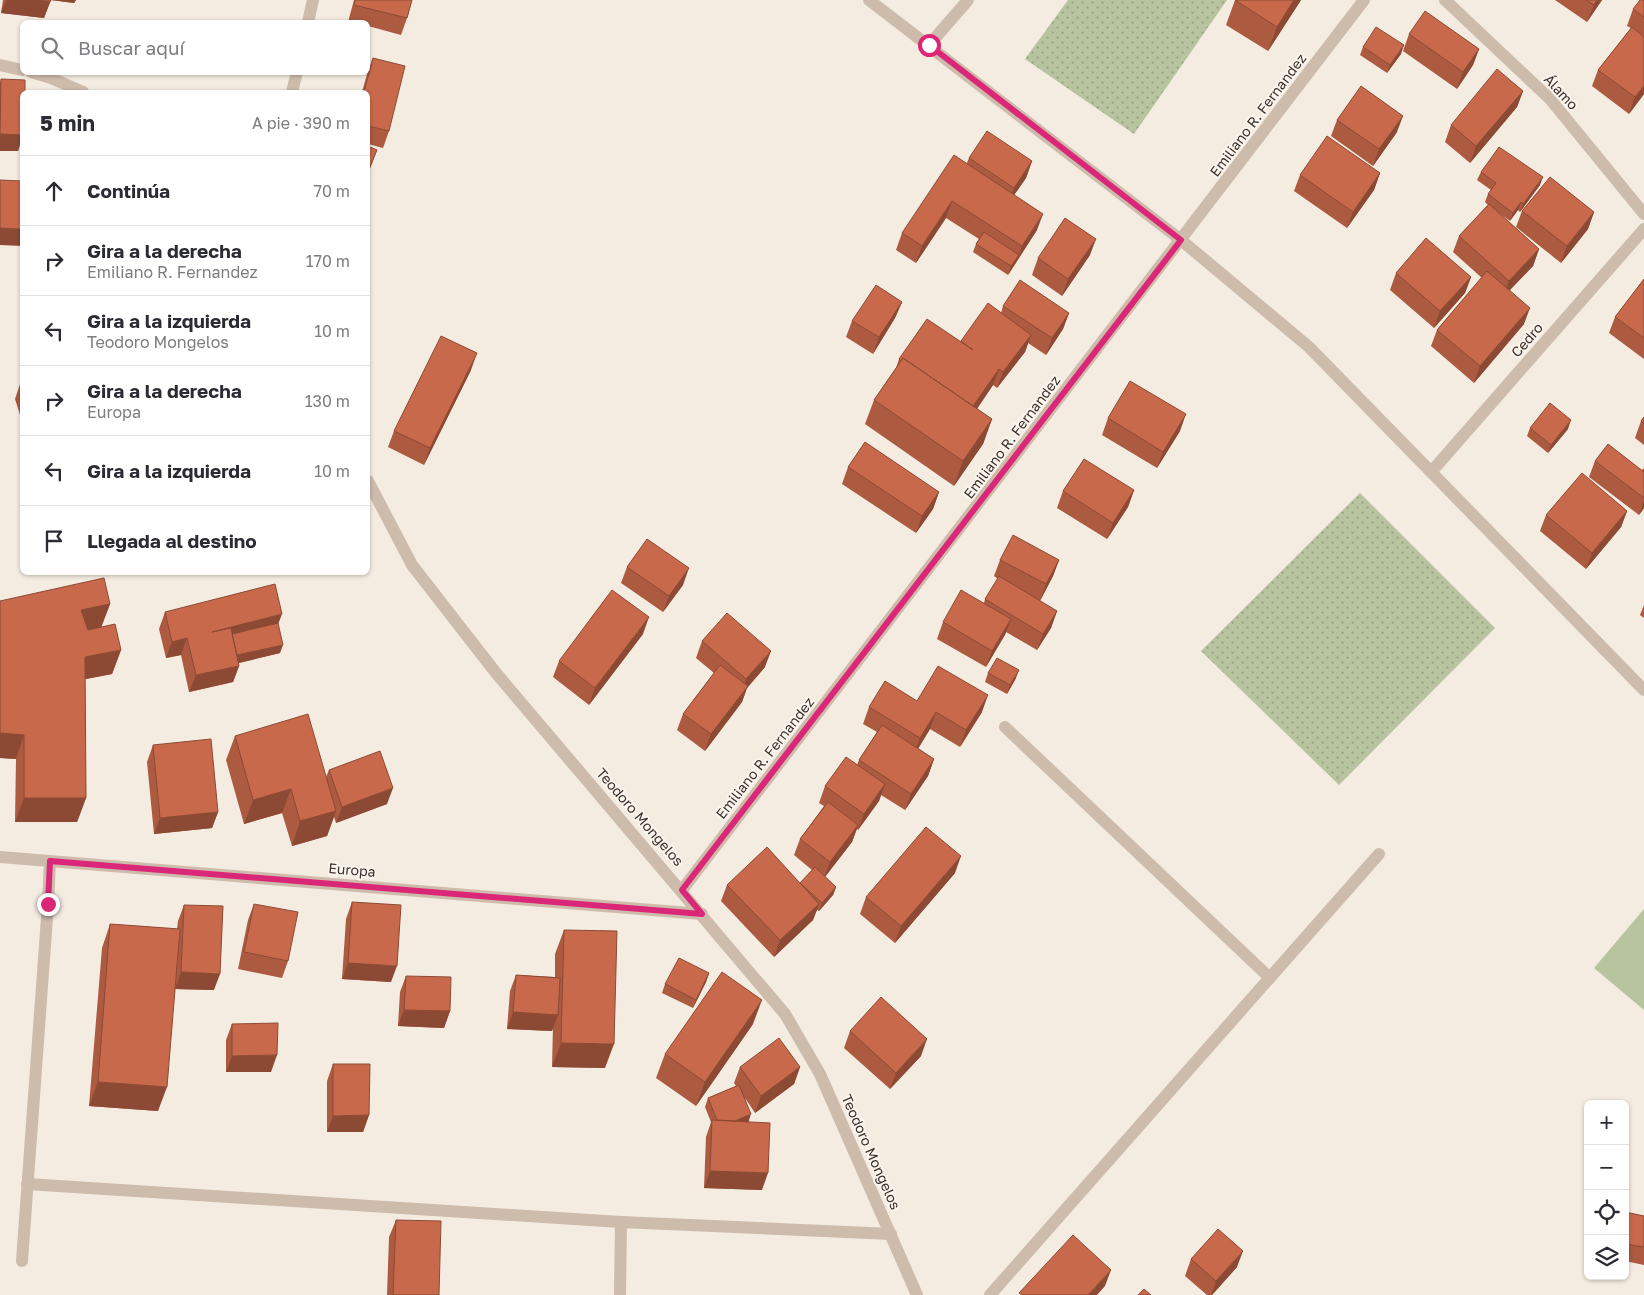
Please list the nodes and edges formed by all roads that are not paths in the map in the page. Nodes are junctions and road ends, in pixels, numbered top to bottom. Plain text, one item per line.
1 (312, 0) edge
2 (869, 0) edge
3 (968, 0) edge
4 (1364, 0) edge
5 (1445, 0) edge
6 (308, 20) edge
7 (929, 45) junction
8 (0, 65) edge
9 (20, 70) edge
10 (41, 75) edge
11 (296, 75) edge
12 (78, 90) edge
13 (292, 90) edge
14 (1644, 214) edge
15 (1644, 229) edge
16 (1181, 240) junction
17 (1432, 471) junction
18 (370, 485) edge
19 (1644, 690) edge
20 (1005, 727) dead end
21 (1379, 854) dead end
22 (0, 857) edge
23 (50, 861) junction
24 (682, 890) junction
25 (702, 914) junction
26 (1270, 978) junction
27 (27, 1184) junction
28 (621, 1222) junction
29 (891, 1234) junction
30 (22, 1261) dead end
31 (620, 1295) edge
32 (918, 1295) edge
33 (990, 1295) edge

1 - 6 street
2 - 7 street
3 - 7 street
4 - 16 street, Emiliano R. Fernandez
5 - 14 street, Álamo
7 - 16 street
8 - 9 street
10 - 12 street
11 - 13 street
15 - 17 street, Cedro
16 - 17 street
16 - 24 street, Emiliano R. Fernandez
17 - 19 street
18 - 24 street, Teodoro Mongelos
20 - 26 street
21 - 26 street
22 - 23 street, Europa
23 - 25 street, Europa
23 - 27 street
24 - 25 street, Teodoro Mongelos
25 - 29 street, Teodoro Mongelos
26 - 33 street
27 - 28 street
27 - 30 street
28 - 29 street
28 - 31 street
29 - 32 street, Teodoro Mongelos

